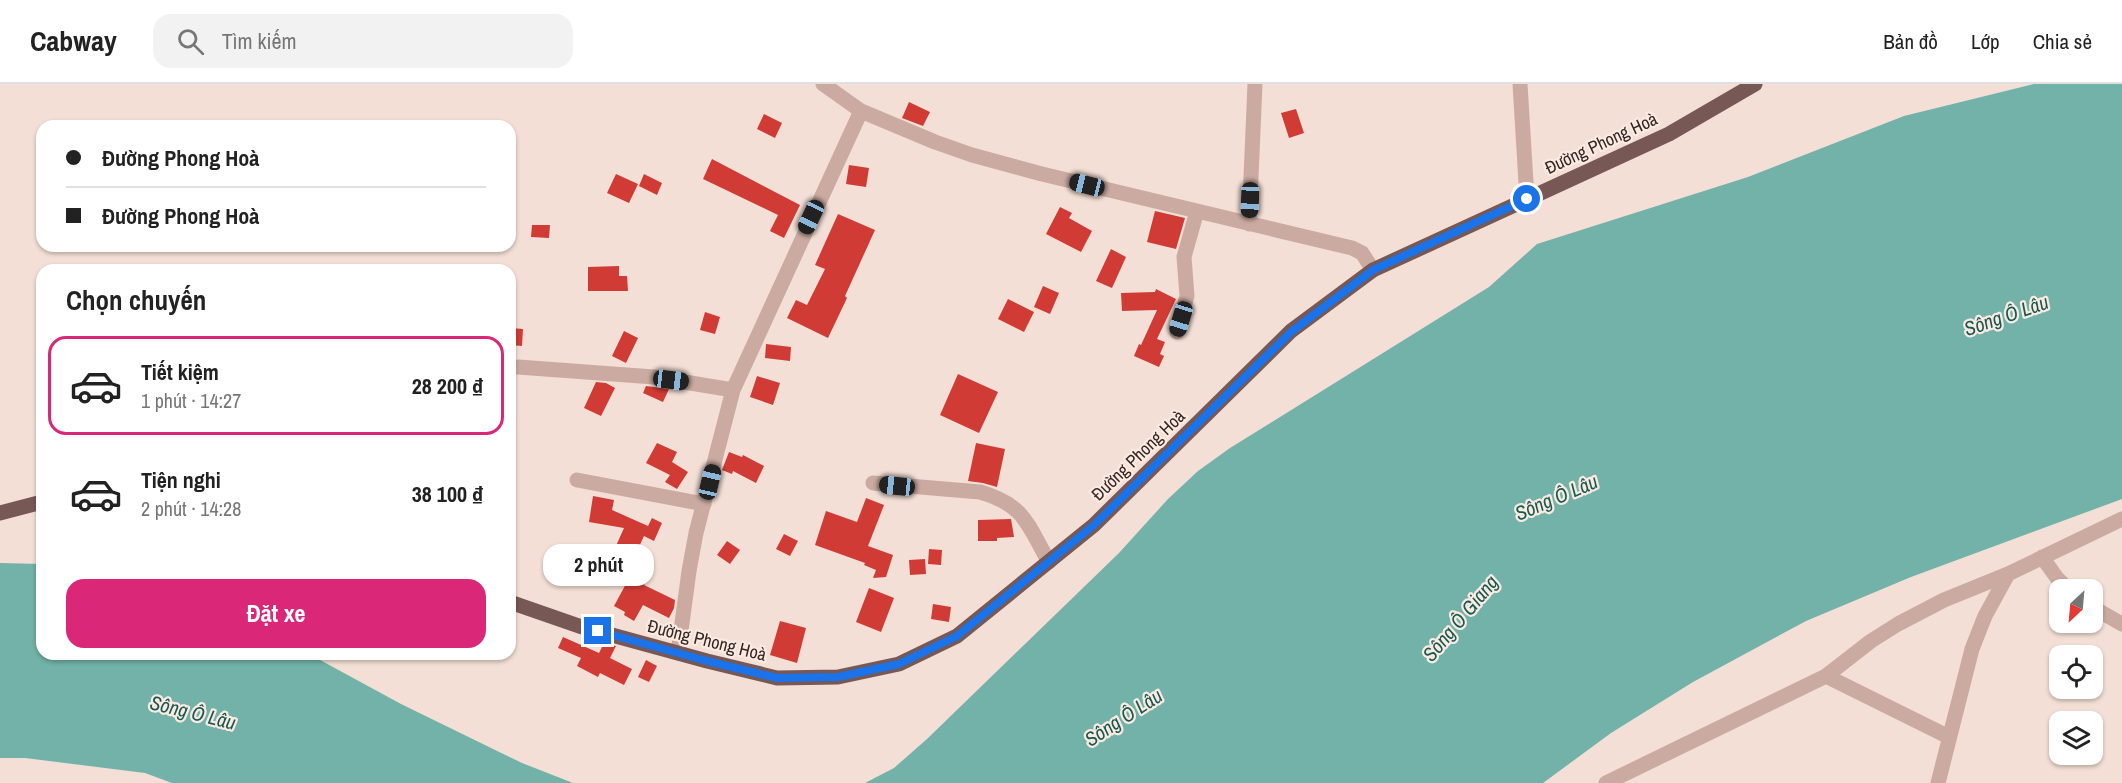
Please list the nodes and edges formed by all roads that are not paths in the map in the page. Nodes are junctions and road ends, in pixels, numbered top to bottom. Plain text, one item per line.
1 (823, 84) edge
2 (1255, 84) edge
3 (1520, 84) edge
4 (1755, 84) edge
5 (861, 111) junction
6 (1527, 199) junction
7 (1197, 212) junction
8 (1249, 224) junction
9 (1373, 270) junction
10 (1177, 332) dead end
11 (518, 367) dead end
12 (733, 390) junction
13 (577, 480) dead end
14 (873, 483) dead end
15 (36, 504) edge
16 (704, 504) junction
17 (0, 513) edge
18 (2122, 519) edge
19 (2043, 557) junction
20 (1049, 562) junction
21 (2008, 574) junction
22 (2058, 579) edge
23 (516, 604) edge
24 (2103, 613) edge
25 (2122, 624) edge
26 (678, 653) junction
27 (1826, 676) junction
28 (1949, 737) junction
29 (1606, 783) edge
30 (1938, 783) edge

1 - 5 street
2 - 8 street
3 - 6 street
4 - 6 main road, Đường Phong Hoà
5 - 7 street
5 - 12 street
6 - 9 main road, Đường Phong Hoà
7 - 8 street
7 - 10 street
8 - 9 street
9 - 20 main road, Đường Phong Hoà
11 - 12 street
12 - 16 street
13 - 16 street
14 - 20 street
15 - 17 main road
16 - 26 street
18 - 19 street
19 - 21 street
19 - 22 street
20 - 26 main road, Đường Phong Hoà
21 - 27 street
21 - 28 street
23 - 26 main road, Đường Phong Hoà
24 - 25 street
27 - 28 street
27 - 29 street
28 - 30 street

